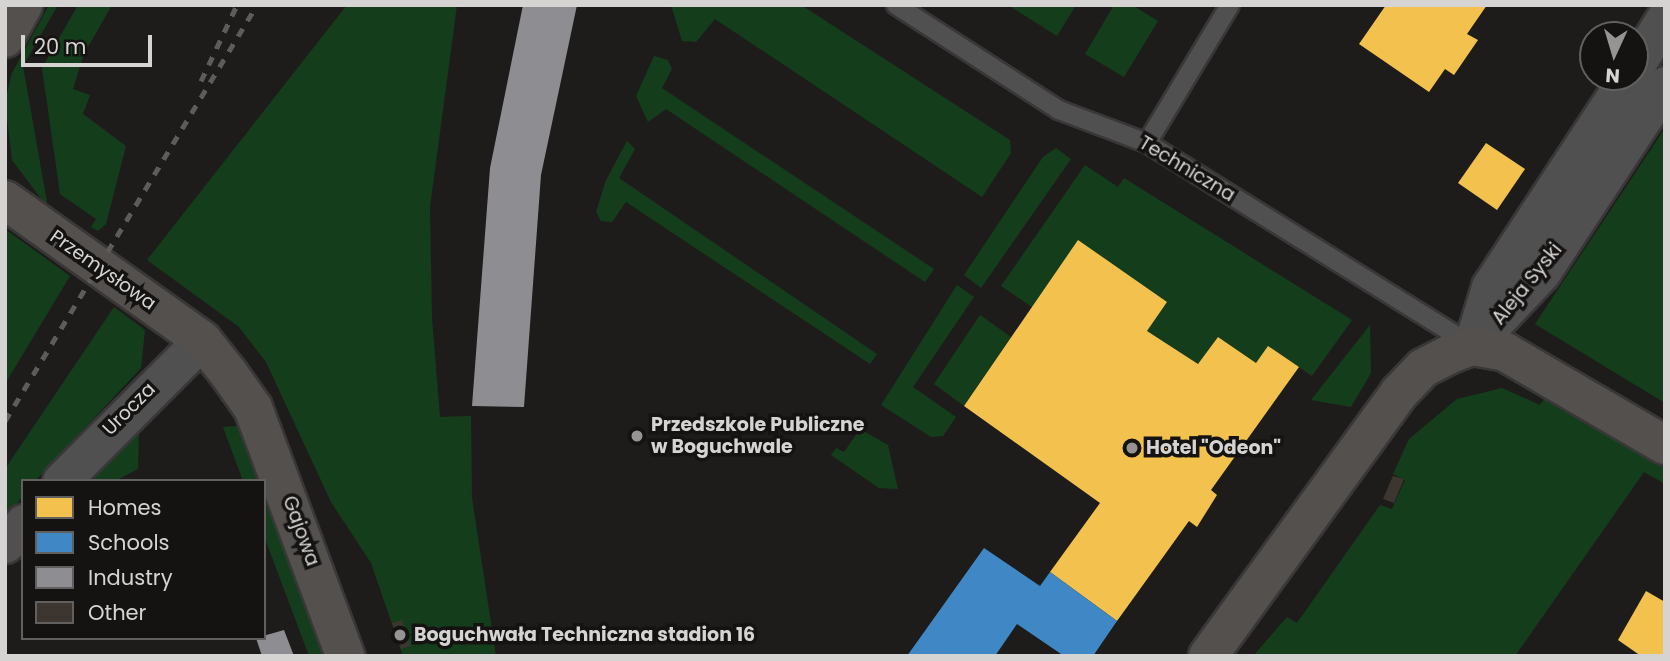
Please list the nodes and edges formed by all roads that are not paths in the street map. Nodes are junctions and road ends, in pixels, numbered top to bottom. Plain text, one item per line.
1 (896, 5) edge
2 (1230, 5) edge
3 (1665, 18) edge
4 (1649, 44) edge
5 (1665, 85) edge
6 (1624, 91) edge
7 (1613, 133) junction
8 (1147, 143) junction
9 (5, 200) edge
10 (202, 340) junction
11 (1472, 346) junction
12 (1665, 445) edge
13 (63, 479) edge
14 (21, 525) edge
15 (5, 544) edge
16 (345, 656) edge
17 (1208, 656) edge

1 - 8 lane, Techniczna
2 - 8 lane
3 - 4 street
5 - 7 street, Aleja Syski
6 - 7 street, Aleja Syski
7 - 11 street, Aleja Syski
8 - 11 lane, Techniczna
9 - 10 street, Przemysłowa
10 - 13 street, Urocza
10 - 16 street, Gajowa
11 - 12 street, Techniczna
11 - 17 street
14 - 15 street

